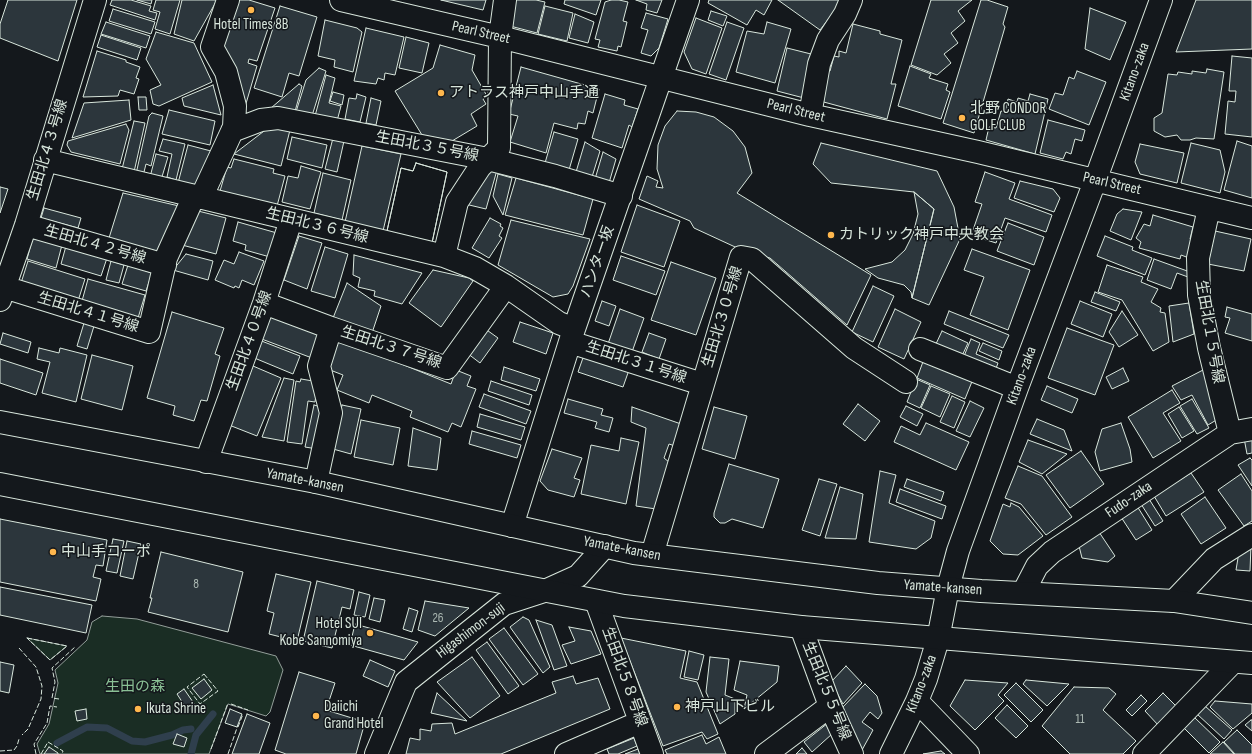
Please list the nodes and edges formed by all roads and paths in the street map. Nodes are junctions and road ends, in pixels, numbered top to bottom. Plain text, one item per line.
1 (95, 0) edge
2 (228, 0) edge
3 (341, 0) edge
4 (505, 0) edge
5 (688, 0) edge
6 (851, 0) edge
7 (1162, 0) edge
8 (500, 37) junction
9 (662, 78) junction
10 (810, 115) junction
11 (232, 131) junction
12 (488, 159) junction
13 (45, 160) junction
14 (1095, 181) junction
15 (620, 196) junction
16 (198, 197) junction
17 (1209, 208) junction
18 (1252, 218) edge
19 (292, 220) junction
20 (26, 224) junction
21 (444, 256) junction
22 (165, 265) junction
23 (506, 286) junction
24 (2, 294) edge
25 (264, 303) junction
26 (330, 328) junction
27 (572, 336) junction
28 (920, 349) dead end
29 (906, 382) dead end
30 (702, 384) junction
31 (1017, 388) junction
32 (0, 422) edge
33 (1252, 429) edge
34 (1230, 433) junction
35 (206, 462) junction
36 (316, 482) junction
37 (0, 484) edge
38 (512, 526) junction
39 (1252, 535) edge
40 (604, 546) junction
41 (652, 555) junction
42 (948, 588) junction
43 (547, 590) junction
44 (1022, 593) junction
45 (596, 601) junction
46 (1174, 601) junction
47 (1252, 613) edge
48 (800, 627) junction
49 (938, 638) junction
50 (1243, 663) edge
51 (917, 701) junction
52 (830, 706) junction
53 (640, 722) junction
54 (376, 754) edge
55 (566, 754) edge
56 (652, 754) edge
57 (766, 754) edge
58 (852, 754) edge
59 (891, 754) edge
60 (968, 754) edge
61 (1144, 754) edge

1 - 13 street, 生田北４３号線
2 - 11 street, 生田北４１号線
3 - 8 street, Pearl Street
4 - 8 street
5 - 9 street, ハンター坂
6 - 10 street
7 - 14 street, Kitano-zaka
8 - 9 street, Pearl Street
8 - 12 street
9 - 10 street, Pearl Street
9 - 15 street, ハンター坂
10 - 14 street, Pearl Street
11 - 12 street, 生田北３５号線
11 - 16 street, 生田北４１号線
12 - 15 street, 生田北３５号線
12 - 21 street
13 - 16 street, 生田北３６号線
13 - 20 street, 生田北４３号線
14 - 17 street, Pearl Street
14 - 31 street, Kitano-zaka
15 - 27 street, ハンター坂
16 - 19 street, 生田北３６号線
16 - 22 street, 生田北４１号線
17 - 18 street, Pearl Street
17 - 34 street, 生田北１５号線
19 - 21 street, 生田北３６号線
19 - 25 street, 生田北４０号線
20 - 22 street, 生田北４２号線
20 - 24 street, 生田北４３号線
21 - 23 street, 生田北３６号線
22 - 24 street, 生田北４１号線
23 - 26 street, 生田北３７号線
23 - 27 street, 生田北３６号線
25 - 26 street, 生田北３７号線
25 - 35 street, 生田北４０号線
26 - 36 street
27 - 30 street, 生田北３１号線
27 - 38 street, ハンター坂
28 - 31 street
29 - 30 street, 生田北３０号線
30 - 41 street, 生田北３０号線
31 - 42 street, Kitano-zaka
32 - 35 street, Yamate-kansen
33 - 34 street, Fudo-zaka
34 - 44 street, Fudo-zaka
35 - 36 street, Yamate-kansen
36 - 38 street, Yamate-kansen
37 - 43 street
38 - 40 street, Yamate-kansen
39 - 46 street
40 - 41 street, Yamate-kansen
40 - 43 street, Higashimon-suji
41 - 42 street, Yamate-kansen
42 - 44 street, Yamate-kansen
42 - 49 street, Kitano-zaka
43 - 45 street
43 - 54 street, Higashimon-suji
44 - 46 street, Yamate-kansen
45 - 48 street
45 - 53 street, 生田北５８号線
46 - 47 street, Yamate-kansen
48 - 49 street
48 - 52 street, 生田北５５号線
49 - 50 street
49 - 51 street, Kitano-zaka
50 - 61 street
51 - 59 street, Kitano-zaka
51 - 60 street
52 - 57 street
52 - 58 street, 生田北５５号線
53 - 55 street
53 - 56 street, 生田北５８号線

